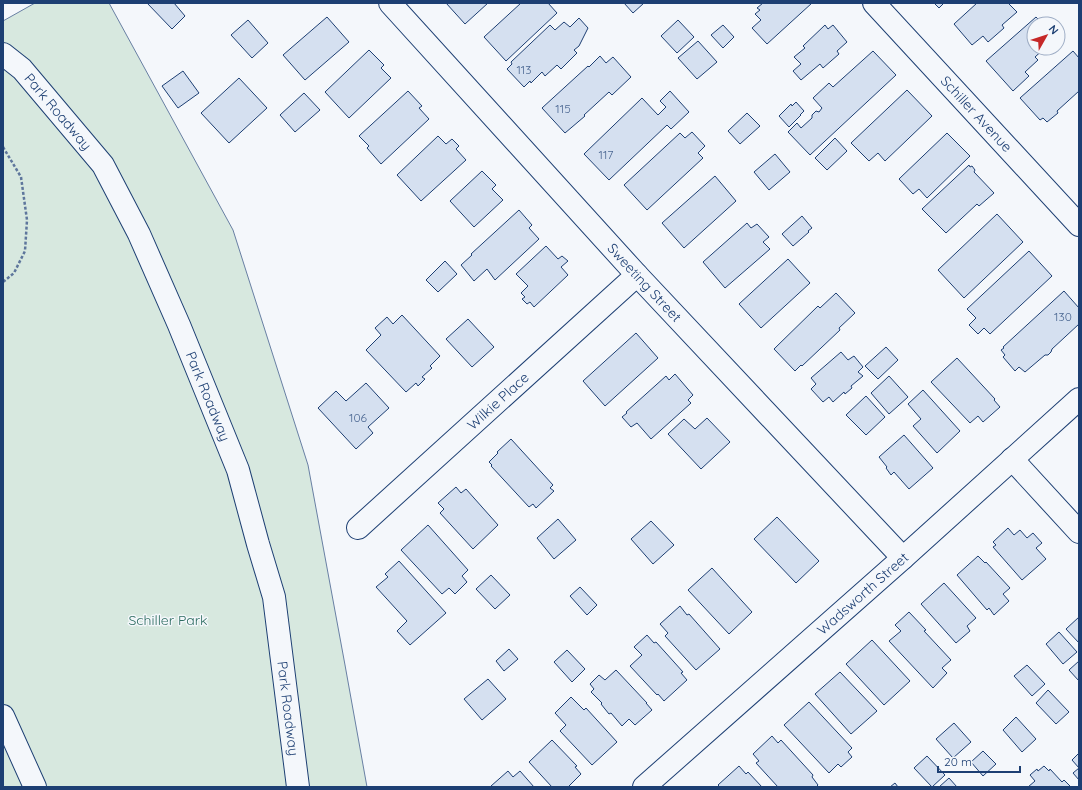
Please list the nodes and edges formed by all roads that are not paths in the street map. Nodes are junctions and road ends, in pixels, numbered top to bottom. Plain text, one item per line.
1 (390, 3) edge
2 (874, 3) edge
3 (3, 54) edge
4 (1079, 225) edge
5 (637, 275) junction
6 (1079, 399) edge
7 (1012, 459) junction
8 (358, 528) dead end
9 (1079, 532) edge
10 (903, 558) junction
11 (3, 716) edge
12 (35, 787) edge
13 (298, 787) edge
14 (644, 787) edge

1 - 5 street, Sweeting Street
2 - 4 street, Schiller Avenue
3 - 13 street, Park Roadway
5 - 8 street, Wilkie Place
5 - 10 street, Sweeting Street
6 - 7 street, Wadsworth Street
7 - 9 street
7 - 10 street, Wadsworth Street
10 - 14 street, Wadsworth Street
11 - 12 street

